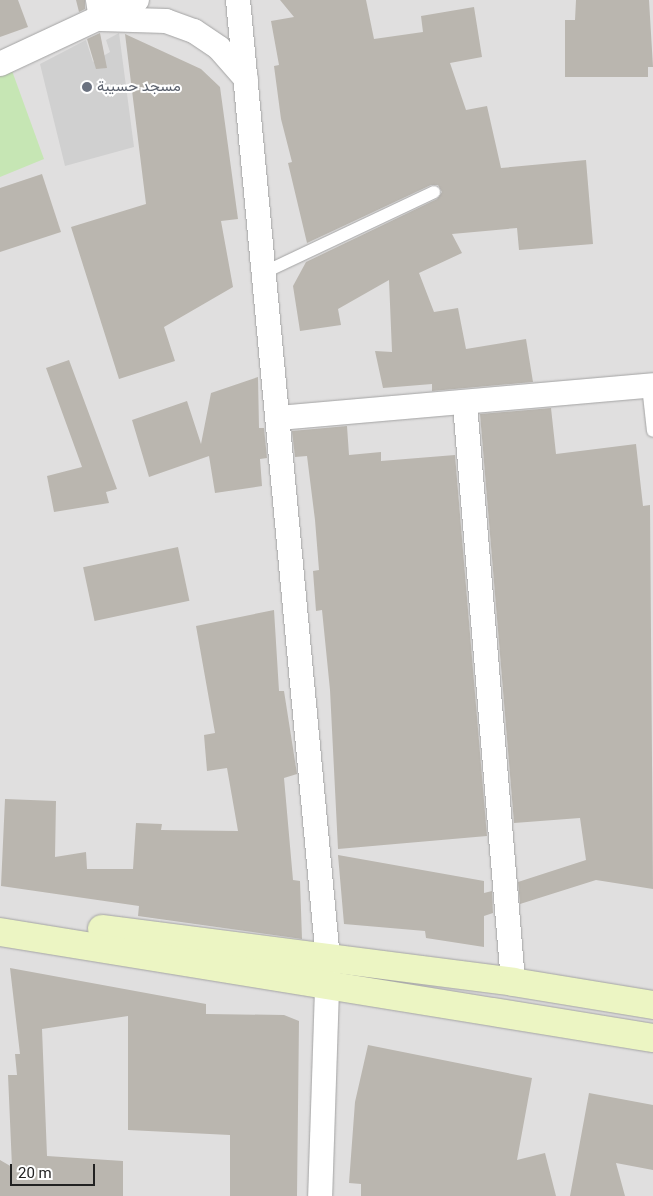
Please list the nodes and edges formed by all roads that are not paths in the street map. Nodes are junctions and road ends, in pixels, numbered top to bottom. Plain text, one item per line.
1 (137, 0) edge
2 (238, 0) edge
3 (99, 10) edge
4 (0, 64) edge
5 (246, 79) junction
6 (434, 192) dead end
7 (265, 272) junction
8 (650, 386) edge
9 (464, 404) junction
10 (279, 418) junction
11 (653, 431) edge
12 (0, 916) edge
13 (0, 932) edge
14 (328, 959) junction
15 (513, 982) junction
16 (327, 986) junction
17 (653, 1005) edge
18 (653, 1038) edge
19 (320, 1196) edge

1 - 3 street
2 - 5 street
3 - 4 street
3 - 5 street
5 - 7 street
6 - 7 lane
7 - 10 street
8 - 9 street
8 - 11 lane
9 - 10 street
9 - 15 street
10 - 14 street
12 - 14 street
13 - 16 street
14 - 15 street
14 - 16 street
15 - 17 street
16 - 18 street
16 - 19 street

